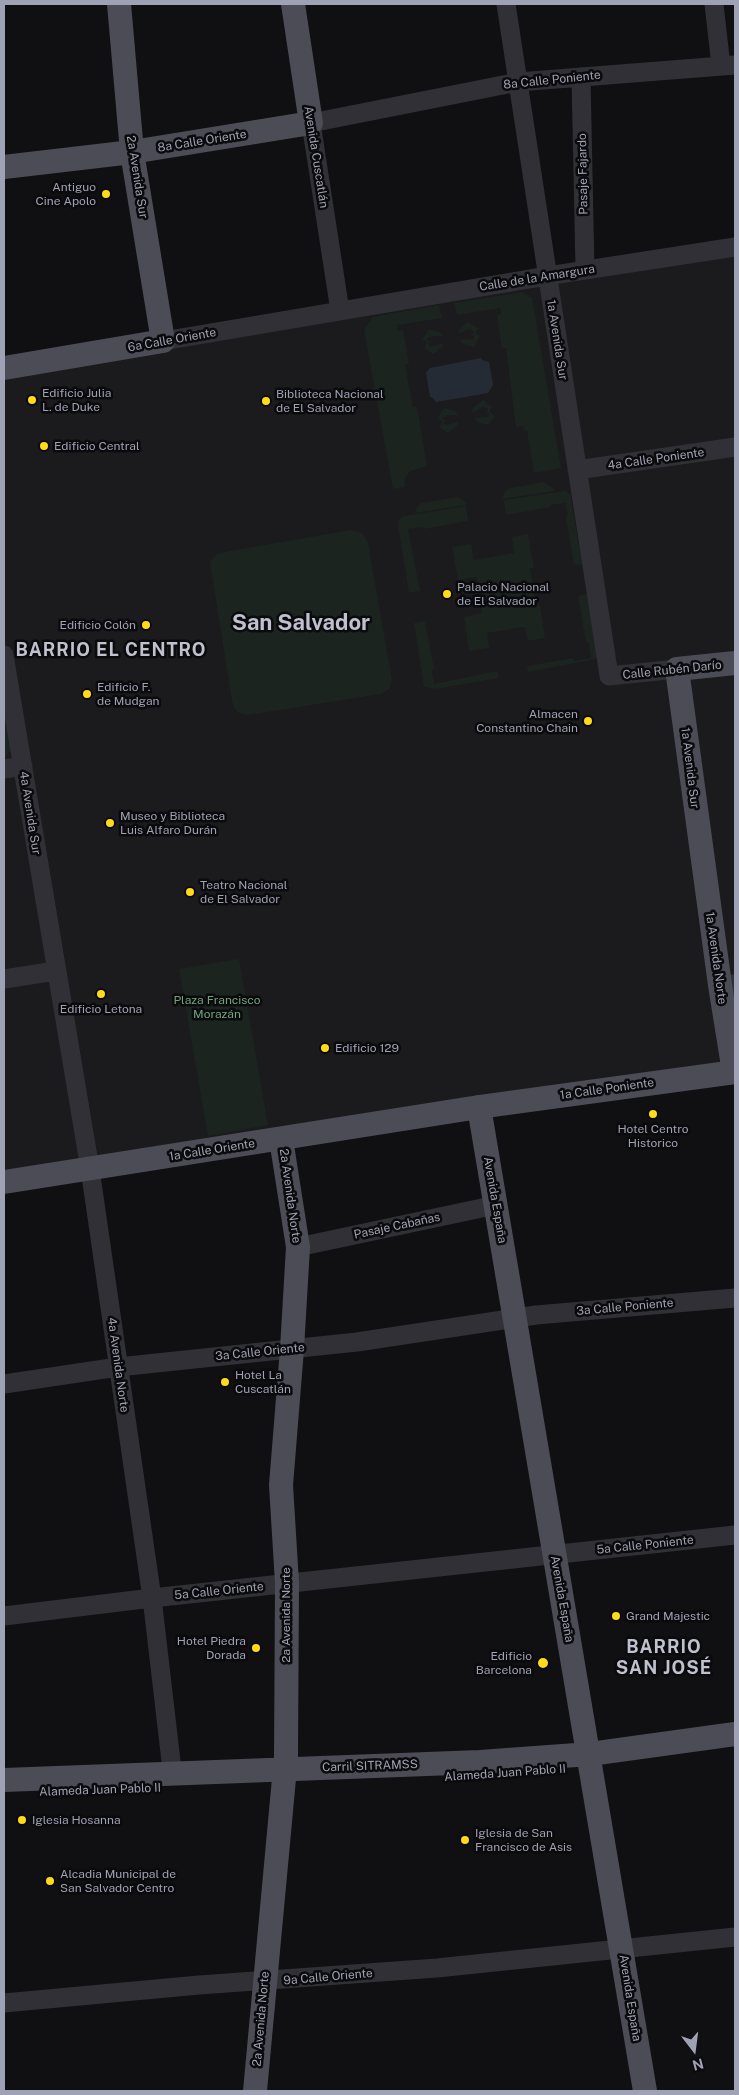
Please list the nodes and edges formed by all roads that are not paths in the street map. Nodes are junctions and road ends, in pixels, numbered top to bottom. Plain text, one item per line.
1 (293, 4) edge
2 (506, 4) edge
3 (714, 4) edge
4 (118, 6) edge
5 (728, 65) edge
6 (581, 77) junction
7 (518, 82) junction
8 (311, 122) junction
9 (132, 152) junction
10 (4, 167) edge
11 (735, 247) edge
12 (585, 270) junction
13 (546, 276) junction
14 (340, 311) junction
15 (164, 341) junction
16 (4, 368) edge
17 (735, 447) edge
18 (578, 470) junction
19 (4, 655) edge
20 (735, 663) edge
21 (677, 669) junction
22 (609, 676) joint
23 (23, 766) junction
24 (4, 769) edge
25 (703, 868) joint
26 (56, 971) junction
27 (4, 979) edge
28 (727, 984) edge
29 (735, 1074) edge
30 (478, 1107) junction
31 (281, 1139) junction
32 (90, 1169) junction
33 (4, 1182) edge
34 (496, 1205) junction
35 (298, 1247) junction
36 (735, 1298) edge
37 (515, 1318) junction
38 (292, 1349) junction
39 (118, 1367) junction
40 (4, 1384) edge
41 (735, 1535) edge
42 (554, 1555) junction
43 (287, 1583) junction
44 (152, 1598) junction
45 (4, 1616) edge
46 (735, 1722) edge
47 (735, 1734) edge
48 (735, 1748) edge
49 (590, 1754) junction
50 (171, 1761) junction
51 (4, 1767) edge
52 (285, 1769) junction
53 (4, 1780) edge
54 (4, 1793) edge
55 (735, 1937) edge
56 (622, 1947) junction
57 (264, 1982) junction
58 (4, 2003) edge
59 (255, 2091) edge
60 (645, 2091) edge

1 - 8 main road, Avenida Cuscatlán
2 - 7 street, 1a Avenida Sur
3 - 5 street
4 - 9 main road, 2a Avenida Sur
5 - 6 street, 8a Calle Poniente
6 - 7 street, 8a Calle Poniente
6 - 12 street, Pasaje Fajardo
7 - 8 street, 8a Calle Poniente
7 - 13 street, 1a Avenida Sur
8 - 9 main road, 8a Calle Oriente
8 - 14 street, Avenida Cuscatlán
9 - 10 main road, 8a Calle Oriente
9 - 15 main road, 2a Avenida Sur
11 - 12 street, Calle de la Amargura
12 - 13 street, Calle de la Amargura
13 - 14 street, Calle de la Amargura
13 - 18 street, 1a Avenida Sur
14 - 15 street, 6a Calle Oriente
15 - 16 main road, 6a Calle Oriente
17 - 18 street, 4a Calle Poniente
18 - 22 street, 1a Avenida Sur
19 - 23 street, 4a Avenida Sur
20 - 21 main road, Calle Rubén Darío
21 - 22 street, Calle Rubén Darío
21 - 25 main road, 1a Avenida Sur
23 - 24 street
23 - 26 street, 4a Avenida Sur
25 - 28 main road, 1a Avenida Norte
26 - 27 street
26 - 32 street, 4a Avenida Norte
28 - 29 main road, 1a Avenida Norte
29 - 30 main road, 1a Calle Poniente
30 - 31 main road, 1a Calle Oriente
30 - 34 main road, Avenida España
31 - 32 main road, 1a Calle Oriente
31 - 35 main road, 2a Avenida Norte
32 - 33 main road, 1a Calle Oriente
32 - 39 street, 4a Avenida Norte
34 - 35 street, Pasaje Cabañas
34 - 37 main road, Avenida España
35 - 38 main road, 2a Avenida Norte
36 - 37 street, 3a Calle Poniente
37 - 38 street, 3a Calle Oriente
37 - 42 main road, Avenida España
38 - 39 street, 3a Calle Oriente
38 - 43 main road, 2a Avenida Norte
39 - 40 street, 3a Calle Oriente
39 - 44 street, 4a Avenida Norte
41 - 42 street, 5a Calle Poniente
42 - 43 street, 5a Calle Oriente
42 - 49 main road, Avenida España
43 - 44 street, 5a Calle Oriente
43 - 52 main road, 2a Avenida Norte
44 - 45 street, 5a Calle Oriente
44 - 50 street, 4a Avenida Norte
46 - 49 main road, Alameda Juan Pablo II
47 - 49 main road
48 - 49 main road, Alameda Juan Pablo II
49 - 52 main road, Alameda Juan Pablo II
49 - 56 main road, Avenida España
50 - 51 main road, Alameda Juan Pablo II
50 - 52 main road, Alameda Juan Pablo II
52 - 53 main road
52 - 54 main road, Alameda Juan Pablo II
52 - 57 main road, 2a Avenida Norte
55 - 56 street, 9a Calle Oriente
56 - 57 street, 9a Calle Oriente
56 - 60 main road, Avenida España
57 - 58 street, 9a Calle Oriente
57 - 59 main road, 2a Avenida Norte

